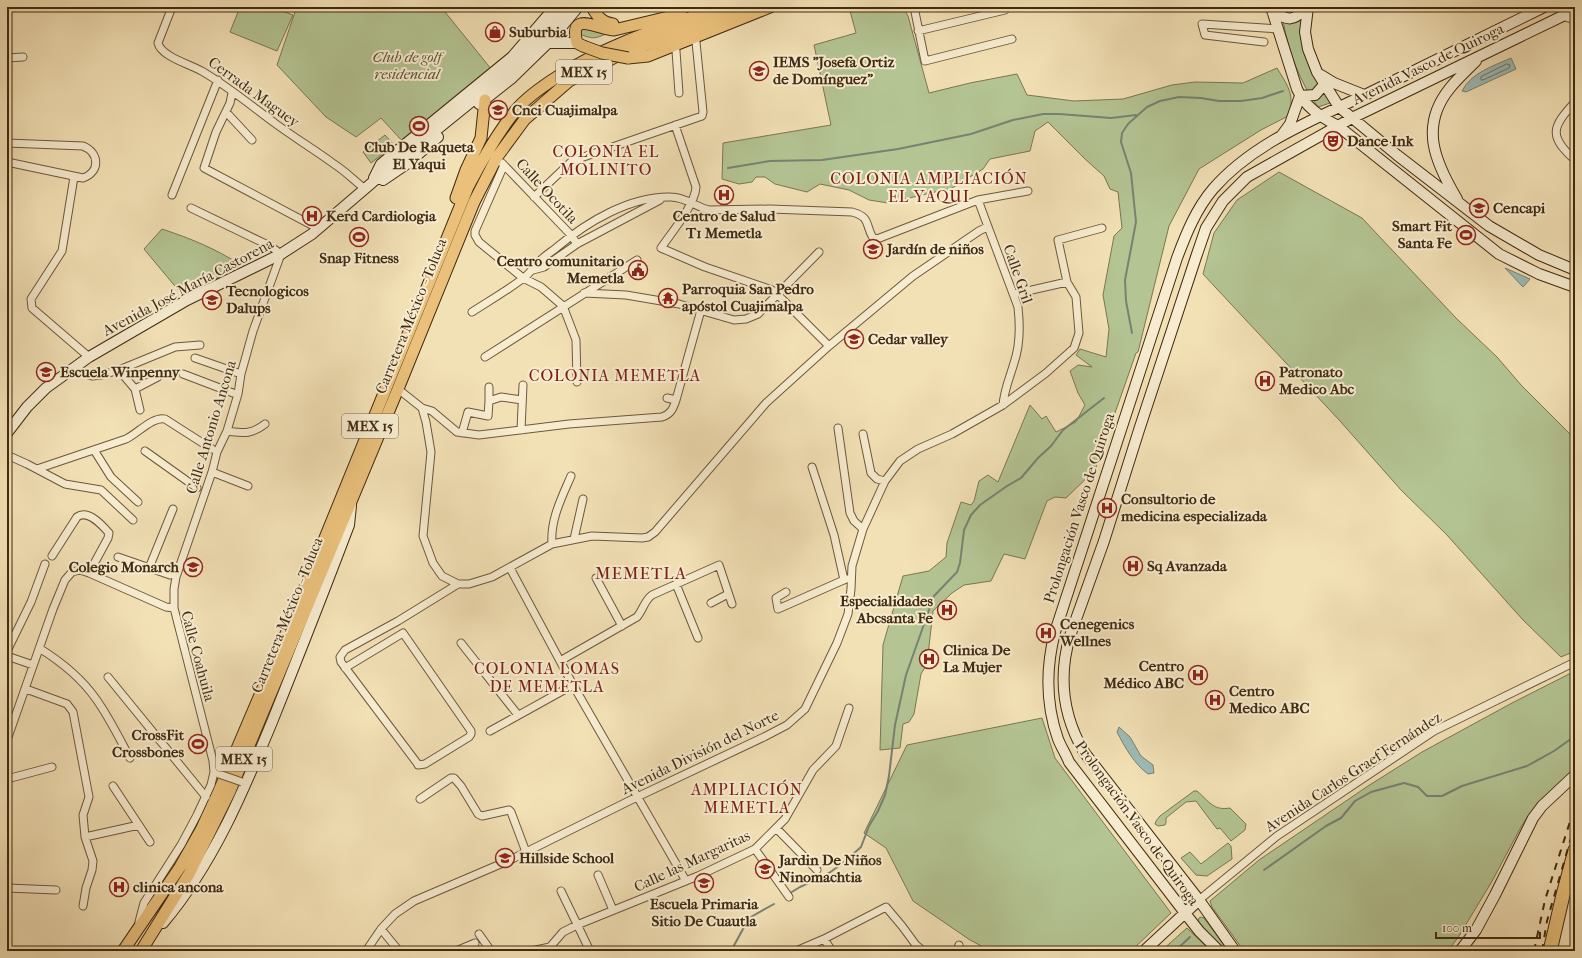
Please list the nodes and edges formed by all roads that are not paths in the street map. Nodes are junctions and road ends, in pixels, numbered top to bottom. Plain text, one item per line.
1 (172, 7) edge
2 (555, 7) edge
3 (568, 7) edge
4 (578, 7) edge
5 (583, 7) edge
6 (592, 7) edge
7 (690, 7) edge
8 (705, 7) edge
9 (721, 7) edge
10 (744, 7) edge
11 (770, 7) edge
12 (914, 7) edge
13 (1307, 7) edge
14 (1544, 7) edge
15 (1271, 9) edge
16 (1005, 10) dead end
17 (1575, 10) edge
18 (1562, 16) junction
19 (1575, 20) edge
20 (575, 29) junction
21 (1278, 29) junction
22 (918, 31) junction
23 (1012, 39) dead end
24 (696, 42) dead end
25 (1264, 42) dead end
26 (548, 43) junction
27 (580, 44) junction
28 (676, 51) dead end
29 (1481, 56) junction
30 (24, 57) dead end
31 (7, 58) edge
32 (1317, 72) junction
33 (218, 80) junction
34 (1324, 82) junction
35 (232, 93) junction
36 (679, 93) dead end
37 (1364, 95) junction
38 (1300, 96) junction
39 (484, 100) junction
40 (1575, 102) edge
41 (1339, 106) junction
42 (226, 112) junction
43 (1319, 116) junction
44 (1352, 118) junction
45 (675, 125) junction
46 (1338, 126) junction
47 (1373, 134) junction
48 (1280, 137) junction
49 (252, 140) dead end
50 (7, 142) edge
51 (1364, 146) junction
52 (1575, 160) edge
53 (501, 161) junction
54 (7, 162) edge
55 (74, 177) junction
56 (367, 188) junction
57 (1028, 190) dead end
58 (172, 195) dead end
59 (534, 197) junction
60 (665, 197) junction
61 (978, 200) junction
62 (691, 203) junction
63 (1460, 204) junction
64 (191, 208) dead end
65 (1489, 226) junction
66 (987, 227) junction
67 (1102, 228) dead end
68 (319, 229) junction
69 (571, 236) junction
70 (1483, 241) junction
71 (577, 244) junction
72 (443, 247) junction
73 (819, 252) dead end
74 (281, 254) junction
75 (637, 260) dead end
76 (533, 270) junction
77 (1575, 270) edge
78 (523, 278) junction
79 (1067, 282) junction
80 (1575, 287) edge
81 (584, 293) junction
82 (777, 294) junction
83 (1014, 294) junction
84 (563, 306) junction
85 (701, 310) junction
86 (472, 312) dead end
87 (200, 345) dead end
88 (829, 346) junction
89 (89, 357) junction
90 (485, 357) dead end
91 (195, 358) dead end
92 (71, 370) junction
93 (120, 370) junction
94 (183, 374) dead end
95 (241, 374) junction
96 (158, 377) dead end
97 (1137, 378) junction
98 (576, 382) dead end
99 (523, 384) dead end
100 (1155, 384) junction
101 (489, 387) dead end
102 (135, 389) junction
103 (398, 389) junction
104 (233, 393) dead end
105 (666, 398) dead end
106 (489, 400) junction
107 (522, 400) junction
108 (676, 400) junction
109 (1003, 405) junction
110 (422, 408) junction
111 (140, 410) dead end
112 (266, 424) dead end
113 (838, 428) dead end
114 (227, 430) junction
115 (521, 430) junction
116 (7, 433) edge
117 (462, 433) junction
118 (863, 434) dead end
119 (212, 449) dead end
120 (94, 450) junction
121 (145, 451) dead end
122 (7, 455) edge
123 (812, 467) dead end
124 (37, 469) junction
125 (212, 472) junction
126 (571, 476) dead end
127 (885, 481) junction
128 (248, 486) dead end
129 (197, 488) dead end
130 (351, 499) junction
131 (583, 499) dead end
132 (138, 502) dead end
133 (173, 509) dead end
134 (134, 520) dead end
135 (863, 529) junction
136 (574, 539) junction
137 (552, 544) junction
138 (52, 556) dead end
139 (118, 557) dead end
140 (45, 564) dead end
141 (149, 568) junction
142 (510, 568) junction
143 (89, 573) junction
144 (170, 575) dead end
145 (851, 577) junction
146 (596, 578) dead end
147 (844, 580) junction
148 (458, 584) junction
149 (676, 584) junction
150 (786, 592) dead end
151 (728, 594) junction
152 (711, 603) dead end
153 (732, 604) dead end
154 (174, 608) junction
155 (622, 626) junction
156 (698, 638) dead end
157 (461, 643) dead end
158 (39, 648) junction
159 (7, 651) edge
160 (7, 656) edge
161 (560, 661) junction
162 (1575, 662) edge
163 (33, 665) junction
164 (345, 668) junction
165 (108, 677) dead end
166 (573, 685) junction
167 (26, 689) junction
168 (849, 708) dead end
169 (518, 715) junction
170 (490, 731) dead end
171 (7, 740) edge
172 (130, 758) dead end
173 (52, 767) dead end
174 (216, 773) junction
175 (1575, 775) edge
176 (7, 778) edge
177 (244, 783) junction
178 (113, 786) dead end
179 (206, 797) junction
180 (637, 797) junction
181 (420, 799) dead end
182 (139, 825) junction
183 (777, 829) junction
184 (85, 837) junction
185 (150, 842) dead end
186 (755, 849) junction
187 (1575, 850) edge
188 (526, 852) junction
189 (817, 870) dead end
190 (598, 875) dead end
191 (686, 881) junction
192 (7, 888) edge
193 (56, 890) dead end
194 (561, 891) dead end
195 (789, 897) dead end
196 (1199, 900) junction
197 (83, 906) dead end
198 (613, 910) junction
199 (1185, 913) junction
200 (577, 925) junction
201 (381, 929) junction
202 (137, 930) junction
203 (479, 934) dead end
204 (151, 936) junction
205 (824, 939) junction
206 (476, 943) dead end
207 (550, 949) edge
208 (123, 951) edge
209 (141, 951) edge
210 (366, 951) edge
211 (399, 951) edge
212 (456, 951) edge
213 (491, 951) edge
214 (531, 951) edge
215 (590, 951) edge
216 (796, 951) edge
217 (832, 951) edge
218 (923, 951) edge
219 (1144, 951) edge
220 (1219, 951) edge
221 (1235, 951) edge
222 (1460, 951) edge
223 (1550, 951) edge

1 - 33 street, Cerrada Maguey
2 - 56 street, Avenida José María Castorena
3 - 56 street, Avenida José María Castorena
4 - 26 street, Avenida José María Castorena
5 - 20 street
6 - 7 main road
8 - 20 main road
9 - 72 main road, Carretera México - Toluca / MEX 15
10 - 53 main road, Carretera México - Toluca / MEX 15
11 - 27 main road, bridge
12 - 22 street
13 - 15 street
13 - 32 street
14 - 37 street, Avenida Vasco de Quiroga
15 - 21 street
16 - 22 street
17 - 18 street, Avenida Vasco de Quiroga
18 - 19 street
18 - 29 street, Avenida Vasco de Quiroga
20 - 27 main road
21 - 25 street
21 - 38 street
22 - 23 street
24 - 45 street
26 - 27 street
26 - 39 street, Avenida José María Castorena
28 - 36 street
29 - 44 street, Avenida Vasco de Quiroga
29 - 63 street
30 - 31 street
32 - 34 street
32 - 37 street
33 - 35 street, Cerrada Maguey
33 - 58 street
34 - 38 street
34 - 41 street
35 - 42 street
35 - 56 street, Cerrada Maguey
37 - 41 street, Avenida Vasco de Quiroga
38 - 43 street
38 - 48 street
39 - 56 street, Avenida José María Castorena
39 - 72 main road
40 - 52 street
41 - 43 street, Avenida Vasco de Quiroga
41 - 44 street
42 - 49 street
42 - 68 street
43 - 46 street
43 - 48 street, Prolongación Vasco de Quiroga
44 - 46 street, Avenida Vasco de Quiroga
44 - 47 street
45 - 59 street
45 - 62 street
46 - 51 street
46 - 100 street, Prolongación Vasco de Quiroga
47 - 51 street
47 - 63 street
48 - 97 street, Prolongación Vasco de Quiroga
50 - 55 street
51 - 70 street
53 - 59 street, Calle Ocotila
53 - 78 street
53 - 103 main road, Carretera México - Toluca / MEX 15
54 - 55 street
55 - 89 street
56 - 68 street, Avenida José María Castorena
57 - 61 street
59 - 69 street, Calle Ocotila
60 - 62 street
60 - 69 street
60 - 71 street
61 - 62 street
61 - 66 street, Calle Gril
62 - 82 street
63 - 65 street
64 - 74 street
65 - 70 street
65 - 77 street
66 - 83 street, Calle Gril
66 - 88 street
67 - 79 street, Avenida División del Norte
68 - 74 street, Avenida José María Castorena
69 - 71 street, Calle Ocotila
69 - 76 street
70 - 80 street
71 - 76 street
72 - 202 main road, Carretera México - Toluca / MEX 15
73 - 82 street
74 - 89 street, Avenida José María Castorena
74 - 95 street, Calle Antonio Ancona
75 - 81 street
76 - 78 street
78 - 84 street
78 - 86 street
79 - 83 street
79 - 109 street, Avenida División del Norte
81 - 84 street
81 - 85 street
82 - 85 street
82 - 88 street
83 - 109 street, Calle Gril
84 - 90 street
84 - 98 street
85 - 108 street
87 - 93 street
88 - 136 street
89 - 92 street, Avenida José María Castorena
91 - 95 street
92 - 93 street
92 - 116 street, Avenida José María Castorena
93 - 102 street
94 - 104 street
95 - 114 street, Calle Antonio Ancona
96 - 102 street
97 - 100 street
97 - 199 street, Prolongación Vasco de Quiroga
99 - 107 street
100 - 196 street, Prolongación Vasco de Quiroga
101 - 106 street
102 - 111 street
103 - 110 street
103 - 130 main road, Carretera México - Toluca / MEX 15
105 - 108 street
106 - 107 street
106 - 117 street
107 - 115 street
108 - 115 street
109 - 127 street, Avenida División del Norte
110 - 117 street
110 - 148 street
112 - 114 street
113 - 135 street
114 - 125 street, Calle Antonio Ancona
115 - 117 street
118 - 127 street
119 - 120 street
120 - 124 street
120 - 132 street
121 - 129 street
122 - 124 street
123 - 147 street
124 - 134 street
125 - 128 street
125 - 154 street, Calle Antonio Ancona
126 - 137 street
127 - 135 street, Avenida División del Norte
130 - 177 street
130 - 204 main road, Carretera México - Toluca / MEX 15
131 - 136 street
133 - 141 street
135 - 145 street, Avenida División del Norte
136 - 137 street
137 - 142 street
138 - 143 street
139 - 141 street
140 - 159 street
141 - 144 street
142 - 148 street
142 - 161 street
143 - 154 street, Calle Coahuila
143 - 158 street, Calle Coahuila
145 - 147 street
145 - 180 street, Avenida División del Norte
146 - 155 street
147 - 150 street
148 - 164 street
149 - 151 street
149 - 155 street
149 - 156 street
151 - 152 street
151 - 153 street
154 - 174 street, Calle Coahuila
155 - 161 street
157 - 169 street
158 - 163 street, Calle Coahuila
158 - 172 street
160 - 163 street
161 - 166 street
162 - 196 street, Avenida Carlos Graef Fernández
163 - 167 street, Calle Coahuila
164 - 164 street
165 - 179 street
166 - 169 street
166 - 180 street
167 - 171 street, Calle Coahuila
167 - 184 street
168 - 183 street, Calle las Margaritas
169 - 170 street
173 - 176 street
174 - 177 street, bridge
174 - 179 street, Calle Coahuila
175 - 222 street
177 - 204 street
178 - 182 street
179 - 202 street, Calle Coahuila
180 - 188 street, Avenida División del Norte
180 - 191 street
181 - 188 street
182 - 184 street
182 - 185 street
183 - 186 street, Calle las Margaritas
183 - 189 street
184 - 197 street
186 - 191 street, Calle las Margaritas
186 - 195 street
187 - 223 highway
188 - 201 street, Avenida División del Norte
190 - 198 street
191 - 198 street, Calle las Margaritas
192 - 193 street
194 - 200 street
196 - 199 street
196 - 221 street, Prolongación Vasco de Quiroga
198 - 200 street, Calle las Margaritas
199 - 219 street
199 - 220 street, Prolongación Vasco de Quiroga
200 - 207 street, Calle las Margaritas
200 - 215 street
201 - 210 street, Avenida División del Norte
201 - 211 street
202 - 208 main road, Carretera México - Toluca / MEX 15
203 - 213 street
204 - 209 main road, Carretera México - Toluca / MEX 15
205 - 216 street
205 - 217 street
205 - 218 street
206 - 212 street
207 - 214 street, Calle las Margaritas

